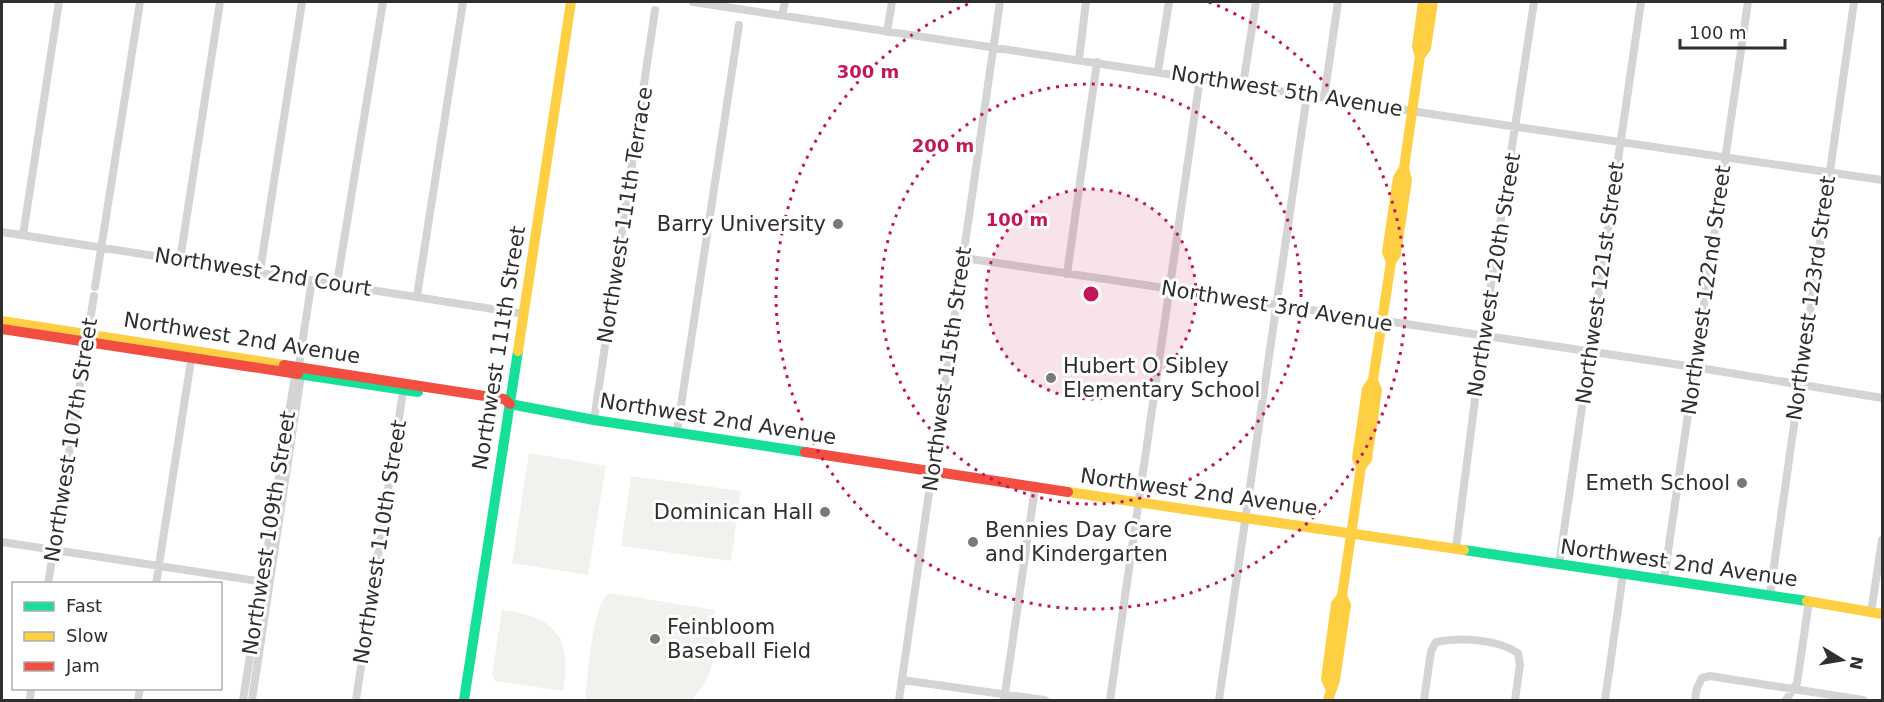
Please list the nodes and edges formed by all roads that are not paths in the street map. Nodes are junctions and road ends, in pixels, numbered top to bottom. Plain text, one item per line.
1 (59, 2) edge
2 (140, 2) edge
3 (220, 2) edge
4 (302, 2) edge
5 (383, 2) edge
6 (463, 2) edge
7 (571, 2) edge
8 (693, 2) edge
9 (784, 2) edge
10 (892, 2) edge
11 (1000, 2) edge
12 (1086, 2) edge
13 (1169, 2) edge
14 (1256, 2) edge
15 (1338, 2) edge
16 (1423, 2) edge
17 (1433, 2) edge
18 (1534, 2) edge
19 (1641, 2) edge
20 (1748, 2) edge
21 (1854, 2) edge
22 (655, 10) dead end
23 (783, 15) junction
24 (739, 25) dead end
25 (887, 32) junction
26 (994, 48) junction
27 (1420, 56) junction
28 (1079, 59) junction
29 (1097, 62) junction
30 (1158, 71) junction
31 (1200, 78) junction
32 (1243, 85) junction
33 (1307, 95) junction
34 (1324, 98) junction
35 (1412, 110) junction
36 (1517, 127) junction
37 (1620, 142) junction
38 (1725, 157) junction
39 (1828, 172) junction
40 (1882, 180) edge
41 (2, 231) edge
42 (23, 235) junction
43 (101, 248) junction
44 (964, 258) junction
45 (180, 260) junction
46 (260, 271) junction
47 (1067, 274) junction
48 (312, 280) junction
49 (337, 284) junction
50 (1171, 290) junction
51 (417, 296) junction
52 (1276, 305) junction
53 (524, 314) junction
54 (2, 321) edge
55 (1382, 322) junction
56 (2, 329) edge
57 (1484, 337) junction
58 (87, 338) junction
59 (1590, 352) junction
60 (192, 354) junction
61 (1694, 367) junction
62 (298, 372) junction
63 (1800, 385) junction
64 (403, 387) junction
65 (1882, 398) edge
66 (510, 404) junction
67 (594, 420) junction
68 (677, 432) junction
69 (932, 471) junction
70 (1035, 488) junction
71 (1140, 504) junction
72 (1246, 519) junction
73 (1351, 535) junction
74 (1882, 540) edge
75 (2, 542) edge
76 (1456, 548) junction
77 (53, 550) junction
78 (1559, 565) junction
79 (159, 566) junction
80 (1623, 574) junction
81 (1664, 579) junction
82 (48, 582) edge
83 (156, 582) edge
84 (265, 582) junction
85 (1770, 594) junction
86 (1809, 601) junction
87 (1877, 613) edge
88 (254, 655) junction
89 (902, 680) junction
90 (1793, 689) junction
91 (1005, 697) edge
92 (243, 700) edge
93 (252, 700) edge
94 (356, 700) edge
95 (464, 700) edge
96 (899, 700) edge
97 (1045, 700) edge
98 (1110, 700) edge
99 (1219, 700) edge
100 (1328, 700) edge
101 (1424, 700) edge
102 (1515, 700) edge
103 (1605, 700) edge
104 (1695, 700) edge
105 (1786, 700) edge
106 (1863, 700) edge

1 - 42 street
2 - 43 street, Northwest 107th Street
3 - 45 street
4 - 46 street
5 - 49 street
6 - 51 street
7 - 53 street, Northwest 111th Street
8 - 23 street, Northwest 5th Avenue
9 - 23 street
10 - 25 street
11 - 26 street, Northwest 115th Street
12 - 28 street
13 - 30 street
14 - 32 street
15 - 34 street
16 - 27 street
17 - 27 street
18 - 36 street, Northwest 120th Street
19 - 37 street, Northwest 121st Street
20 - 38 street, Northwest 122nd Street
21 - 39 street, Northwest 123rd Street
22 - 67 street, Northwest 111th Terrace
23 - 25 street, Northwest 5th Avenue
24 - 68 street
25 - 26 street, Northwest 5th Avenue
26 - 28 street, Northwest 5th Avenue
26 - 44 street, Northwest 115th Street
27 - 35 street
28 - 29 street, Northwest 5th Avenue
29 - 30 street, Northwest 5th Avenue
29 - 47 street
30 - 31 street, Northwest 5th Avenue
31 - 32 street, Northwest 5th Avenue
31 - 50 street
32 - 33 street, Northwest 5th Avenue
33 - 34 street, Northwest 5th Avenue
33 - 52 street
34 - 35 street, Northwest 5th Avenue
35 - 36 street, Northwest 5th Avenue
35 - 55 street
36 - 37 street, Northwest 5th Avenue
36 - 57 street, Northwest 120th Street
37 - 38 street, Northwest 5th Avenue
37 - 59 street, Northwest 121st Street
38 - 39 street, Northwest 5th Avenue
38 - 61 street, Northwest 122nd Street
39 - 40 street, Northwest 5th Avenue
39 - 63 street, Northwest 123rd Street
41 - 42 street, Northwest 2nd Court
42 - 43 street, Northwest 2nd Court
43 - 45 street, Northwest 2nd Court
43 - 58 street, Northwest 107th Street
44 - 47 street, Northwest 3rd Avenue
44 - 69 street, Northwest 115th Street
45 - 46 street, Northwest 2nd Court
46 - 48 street, Northwest 2nd Court
47 - 50 street, Northwest 3rd Avenue
48 - 49 street, Northwest 2nd Court
48 - 62 street, Northwest 109th Street
49 - 51 street, Northwest 2nd Court
50 - 52 street, Northwest 3rd Avenue
50 - 71 street
51 - 53 street, Northwest 2nd Court
52 - 55 street, Northwest 3rd Avenue
52 - 72 street
53 - 66 street, Northwest 111th Street
54 - 58 street, Northwest 2nd Avenue
55 - 57 street, Northwest 3rd Avenue
55 - 73 street
56 - 58 street, Northwest 2nd Avenue
57 - 59 street, Northwest 3rd Avenue
57 - 76 street, Northwest 120th Street
58 - 60 street, Northwest 2nd Avenue
58 - 77 street, Northwest 107th Street
59 - 61 street, Northwest 3rd Avenue
59 - 78 street, Northwest 121st Street
60 - 62 street, Northwest 2nd Avenue
60 - 79 street
61 - 63 street, Northwest 3rd Avenue
61 - 81 street, Northwest 122nd Street
62 - 64 street, Northwest 2nd Avenue
62 - 84 street, Northwest 109th Street
63 - 65 street, Northwest 3rd Avenue
63 - 85 street, Northwest 123rd Street
64 - 66 street, Northwest 2nd Avenue
64 - 94 street, Northwest 110th Street
66 - 67 street, Northwest 2nd Avenue
66 - 95 street, Northwest 111th Street
67 - 68 street, Northwest 2nd Avenue
68 - 69 street, Northwest 2nd Avenue
69 - 70 street, Northwest 2nd Avenue
69 - 89 street, Northwest 115th Street
70 - 71 street, Northwest 2nd Avenue
70 - 91 street
71 - 72 street, Northwest 2nd Avenue
71 - 98 street
72 - 73 street, Northwest 2nd Avenue
72 - 99 street
73 - 76 street, Northwest 2nd Avenue
73 - 100 street
74 - 87 street
75 - 77 street
76 - 78 street, Northwest 2nd Avenue
77 - 79 street
77 - 82 street, Northwest 107th Street
78 - 80 street, Northwest 2nd Avenue
79 - 83 street
79 - 84 street
80 - 81 street, Northwest 2nd Avenue
80 - 103 street
81 - 85 street, Northwest 2nd Avenue
84 - 88 street, Northwest 109th Street
85 - 86 street, Northwest 2nd Avenue
86 - 87 street, Northwest 2nd Avenue
86 - 90 street
88 - 92 street, Northwest 109th Street
88 - 93 street, Northwest 109th Street
89 - 91 street
89 - 96 street, Northwest 115th Street
90 - 104 street
90 - 105 street
90 - 106 street
91 - 97 street
101 - 102 street

